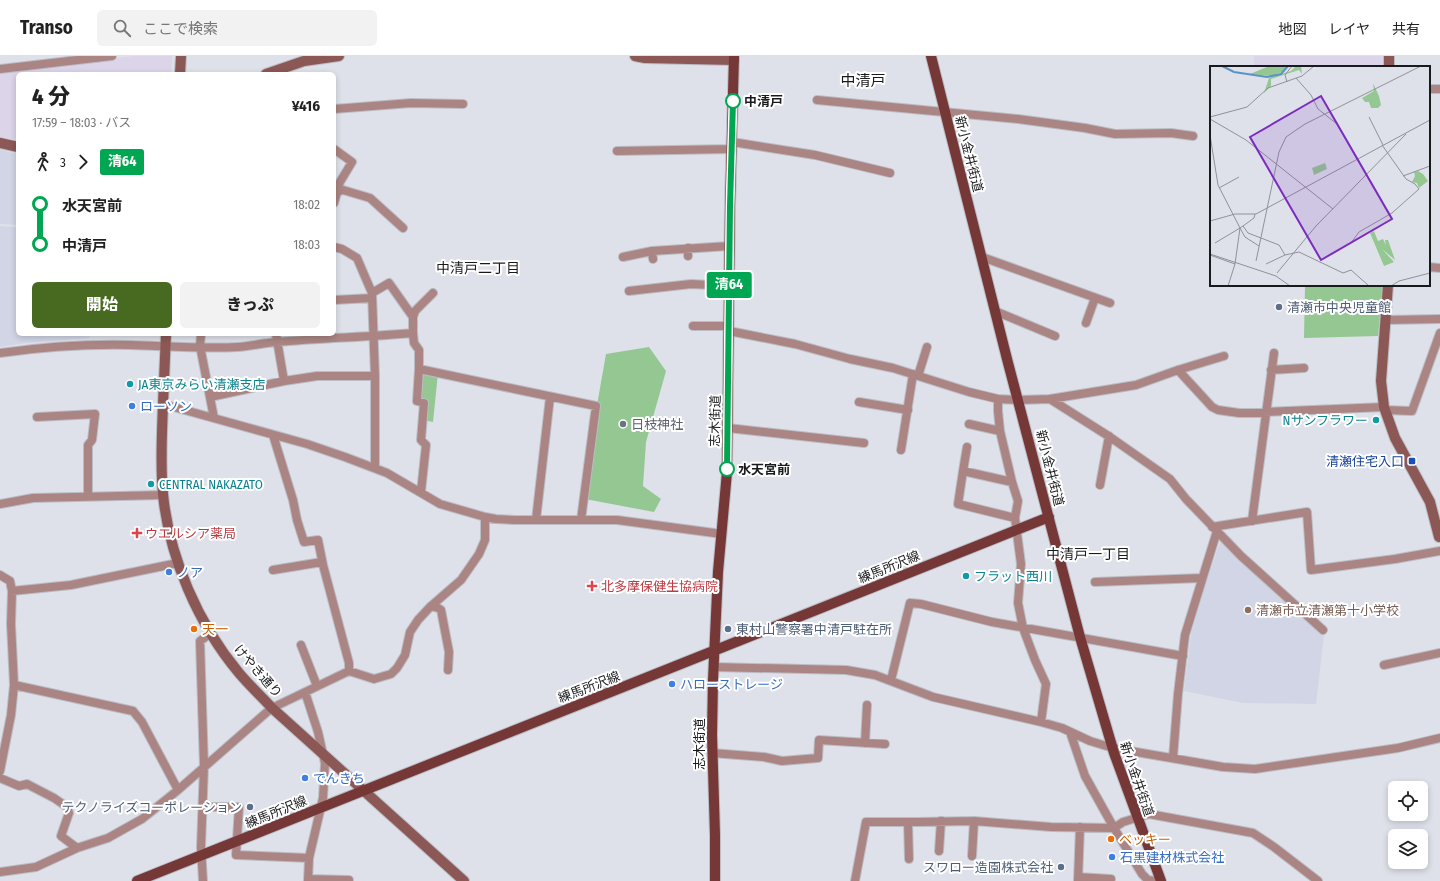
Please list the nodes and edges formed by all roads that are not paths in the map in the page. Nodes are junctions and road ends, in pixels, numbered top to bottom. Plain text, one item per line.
1 (32, 56) edge
2 (112, 56) edge
3 (181, 56) edge
4 (339, 56) edge
5 (635, 56) edge
6 (931, 56) edge
7 (1388, 56) edge
8 (734, 58) edge
9 (31, 65) junction
10 (1389, 66) edge
11 (0, 69) edge
12 (180, 72) edge
13 (272, 72) edge
14 (817, 100) dead end
15 (463, 104) dead end
16 (336, 109) edge
17 (946, 113) junction
18 (1193, 136) dead end
19 (0, 143) edge
20 (732, 145) junction
21 (16, 147) edge
22 (336, 150) edge
23 (617, 151) dead end
24 (890, 173) dead end
25 (337, 192) junction
26 (336, 196) edge
27 (403, 228) dead end
28 (729, 246) junction
29 (336, 248) edge
30 (622, 256) dead end
31 (982, 257) junction
32 (1430, 267) edge
33 (1440, 268) edge
34 (729, 286) junction
35 (1388, 286) edge
36 (629, 291) dead end
37 (433, 292) dead end
38 (372, 295) junction
39 (1095, 298) junction
40 (336, 300) edge
41 (1110, 303) dead end
42 (996, 311) junction
43 (413, 317) junction
44 (1440, 319) edge
45 (1386, 320) junction
46 (1086, 323) dead end
47 (693, 326) dead end
48 (729, 329) junction
49 (413, 333) junction
50 (1440, 333) edge
51 (166, 336) edge
52 (200, 336) edge
53 (1055, 336) dead end
54 (374, 337) junction
55 (276, 338) edge
56 (200, 346) junction
57 (165, 347) junction
58 (927, 347) dead end
59 (0, 353) edge
60 (1274, 353) dead end
61 (1224, 356) dead end
62 (1304, 368) dead end
63 (419, 369) junction
64 (1178, 370) junction
65 (1271, 370) junction
66 (916, 375) junction
67 (375, 376) junction
68 (284, 381) junction
69 (210, 397) junction
70 (550, 397) junction
71 (998, 399) junction
72 (1050, 399) junction
73 (1019, 400) junction
74 (859, 402) dead end
75 (163, 404) junction
76 (1385, 408) junction
77 (908, 410) junction
78 (1265, 412) junction
79 (37, 417) dead end
80 (214, 418) junction
81 (969, 424) dead end
82 (728, 428) junction
83 (1000, 431) junction
84 (273, 435) junction
85 (1109, 436) junction
86 (864, 443) dead end
87 (967, 447) dead end
88 (901, 450) dead end
89 (375, 468) junction
90 (963, 471) junction
91 (1012, 482) junction
92 (1100, 485) dead end
93 (421, 492) junction
94 (163, 495) junction
95 (88, 496) junction
96 (0, 504) edge
97 (485, 517) junction
98 (1049, 517) junction
99 (1015, 518) junction
100 (536, 520) junction
101 (581, 520) junction
102 (1252, 521) junction
103 (1214, 529) junction
104 (1017, 530) junction
105 (722, 534) junction
106 (1439, 539) edge
107 (1440, 551) edge
108 (322, 562) junction
109 (178, 563) junction
110 (273, 570) dead end
111 (0, 576) edge
112 (1202, 578) junction
113 (1095, 582) dead end
114 (12, 591) junction
115 (431, 606) junction
116 (1023, 628) junction
117 (1323, 630) dead end
118 (211, 633) junction
119 (1080, 637) junction
120 (301, 645) dead end
121 (714, 651) junction
122 (1440, 653) edge
123 (1183, 656) junction
124 (1384, 665) dead end
125 (713, 667) junction
126 (448, 670) dead end
127 (349, 671) junction
128 (891, 680) junction
129 (14, 685) junction
130 (317, 686) junction
131 (305, 692) junction
132 (867, 704) dead end
133 (272, 708) junction
134 (1041, 722) junction
135 (1070, 732) junction
136 (1440, 738) edge
137 (865, 743) junction
138 (885, 744) dead end
139 (1112, 748) junction
140 (323, 753) junction
141 (712, 753) junction
142 (1, 756) edge
143 (1173, 758) junction
144 (204, 766) junction
145 (0, 770) edge
146 (0, 778) edge
147 (178, 790) junction
148 (364, 791) junction
149 (203, 807) junction
150 (321, 808) junction
151 (1137, 818) junction
152 (941, 821) junction
153 (974, 821) junction
154 (908, 822) junction
155 (1080, 827) junction
156 (1114, 828) junction
157 (236, 842) junction
158 (77, 848) junction
159 (939, 851) dead end
160 (201, 856) junction
161 (972, 856) dead end
162 (308, 858) junction
163 (908, 859) dead end
164 (0, 872) edge
165 (1078, 879) edge
166 (1111, 879) dead end
167 (308, 880) edge
168 (349, 880) edge
169 (137, 881) edge
170 (203, 881) edge
171 (464, 881) edge
172 (715, 881) edge
173 (855, 881) edge
174 (1155, 881) edge
175 (1161, 881) edge
176 (1318, 881) edge

1 - 9 street
2 - 9 street
3 - 12 street
4 - 13 street
5 - 8 street
6 - 17 main road, 新小金井街道
7 - 10 street
8 - 20 main road, 志木街道
9 - 11 street
14 - 17 street
15 - 16 street
17 - 18 street
17 - 31 main road, 新小金井街道
19 - 21 street
20 - 23 street
20 - 24 street
20 - 28 main road, 志木街道
22 - 25 street
25 - 26 street
25 - 27 street
28 - 30 street
28 - 34 main road, 志木街道
29 - 38 street
31 - 39 street
31 - 42 main road, 新小金井街道
32 - 33 street
34 - 36 street
34 - 48 main road, 志木街道
35 - 45 street
37 - 43 street
38 - 40 street
38 - 43 street
38 - 54 street
39 - 41 street
39 - 46 street
42 - 53 street
42 - 73 main road, 新小金井街道
43 - 49 street
44 - 45 street
45 - 76 street
47 - 48 street
48 - 66 street
48 - 82 main road, 志木街道
49 - 54 street
49 - 63 street
50 - 76 street
51 - 57 street, けやき通り
52 - 56 street
54 - 55 street
54 - 67 street
55 - 56 street
55 - 68 street
56 - 57 street
56 - 69 street
57 - 59 street
57 - 75 street, けやき通り
58 - 66 street
60 - 65 street
61 - 64 street
62 - 65 street
63 - 70 street
63 - 93 street
64 - 72 street
64 - 78 street
65 - 78 street
66 - 71 street
66 - 77 street
67 - 68 street
67 - 89 street
68 - 69 street
69 - 80 street
70 - 100 street
70 - 101 street
71 - 73 street
71 - 83 street
72 - 73 street
72 - 85 street
73 - 98 main road, 新小金井街道
74 - 77 street
75 - 80 street
75 - 94 street, けやき通り
76 - 78 street
76 - 106 street
77 - 88 street
78 - 102 street
79 - 95 street
80 - 84 street
81 - 83 street
82 - 86 street
82 - 105 main road, 志木街道
83 - 91 street
84 - 89 street
84 - 108 street
85 - 92 street
85 - 103 street
87 - 90 street
89 - 93 street
90 - 91 street
90 - 99 street
91 - 99 street
93 - 97 street
94 - 95 street
94 - 109 street, けやき通り
95 - 96 street
97 - 100 street
97 - 115 street
98 - 104 main road, 練馬所沢線
98 - 119 main road, 新小金井街道
99 - 104 street
100 - 101 street
101 - 105 street
102 - 103 street
102 - 107 street
103 - 112 street
103 - 117 street
104 - 116 street
104 - 121 main road, 練馬所沢線
105 - 121 main road, 志木街道
108 - 110 street
108 - 127 street
109 - 114 street
109 - 118 street, けやき通り
111 - 114 street
112 - 113 street
112 - 123 street
114 - 129 street
115 - 126 street
115 - 127 street
116 - 119 street
116 - 128 street
116 - 134 street
118 - 133 street, けやき通り
118 - 144 street
119 - 123 street
119 - 139 main road, 新小金井街道
120 - 130 street
121 - 125 main road, 志木街道
121 - 148 main road, 練馬所沢線
122 - 124 street
123 - 143 street
125 - 128 street
125 - 141 main road, 志木街道
127 - 130 street
128 - 134 street
129 - 142 street
129 - 147 street
130 - 131 street
131 - 133 street
131 - 140 street
132 - 137 street
133 - 140 street, けやき通り
133 - 144 street
134 - 135 street
135 - 139 street
135 - 156 street
136 - 143 street
137 - 138 street
137 - 141 street
139 - 143 street
139 - 151 main road, 新小金井街道
140 - 148 street, けやき通り
140 - 150 street
141 - 172 main road, 志木街道
142 - 145 street
144 - 147 street
144 - 149 street
146 - 158 street
147 - 158 street
148 - 150 main road, 練馬所沢線
148 - 171 street, けやき通り
149 - 157 street
149 - 160 street
150 - 157 main road, 練馬所沢線
150 - 162 street
151 - 156 street
151 - 175 main road, 新小金井街道
151 - 176 street
152 - 153 street
152 - 154 street
152 - 159 street
153 - 155 street
153 - 161 street
154 - 163 street
154 - 173 street
155 - 156 street
155 - 165 street
156 - 174 street
157 - 160 main road, 練馬所沢線
157 - 162 street
158 - 164 street
160 - 169 main road, 練馬所沢線
160 - 170 street
162 - 167 street
165 - 166 street
167 - 168 street

